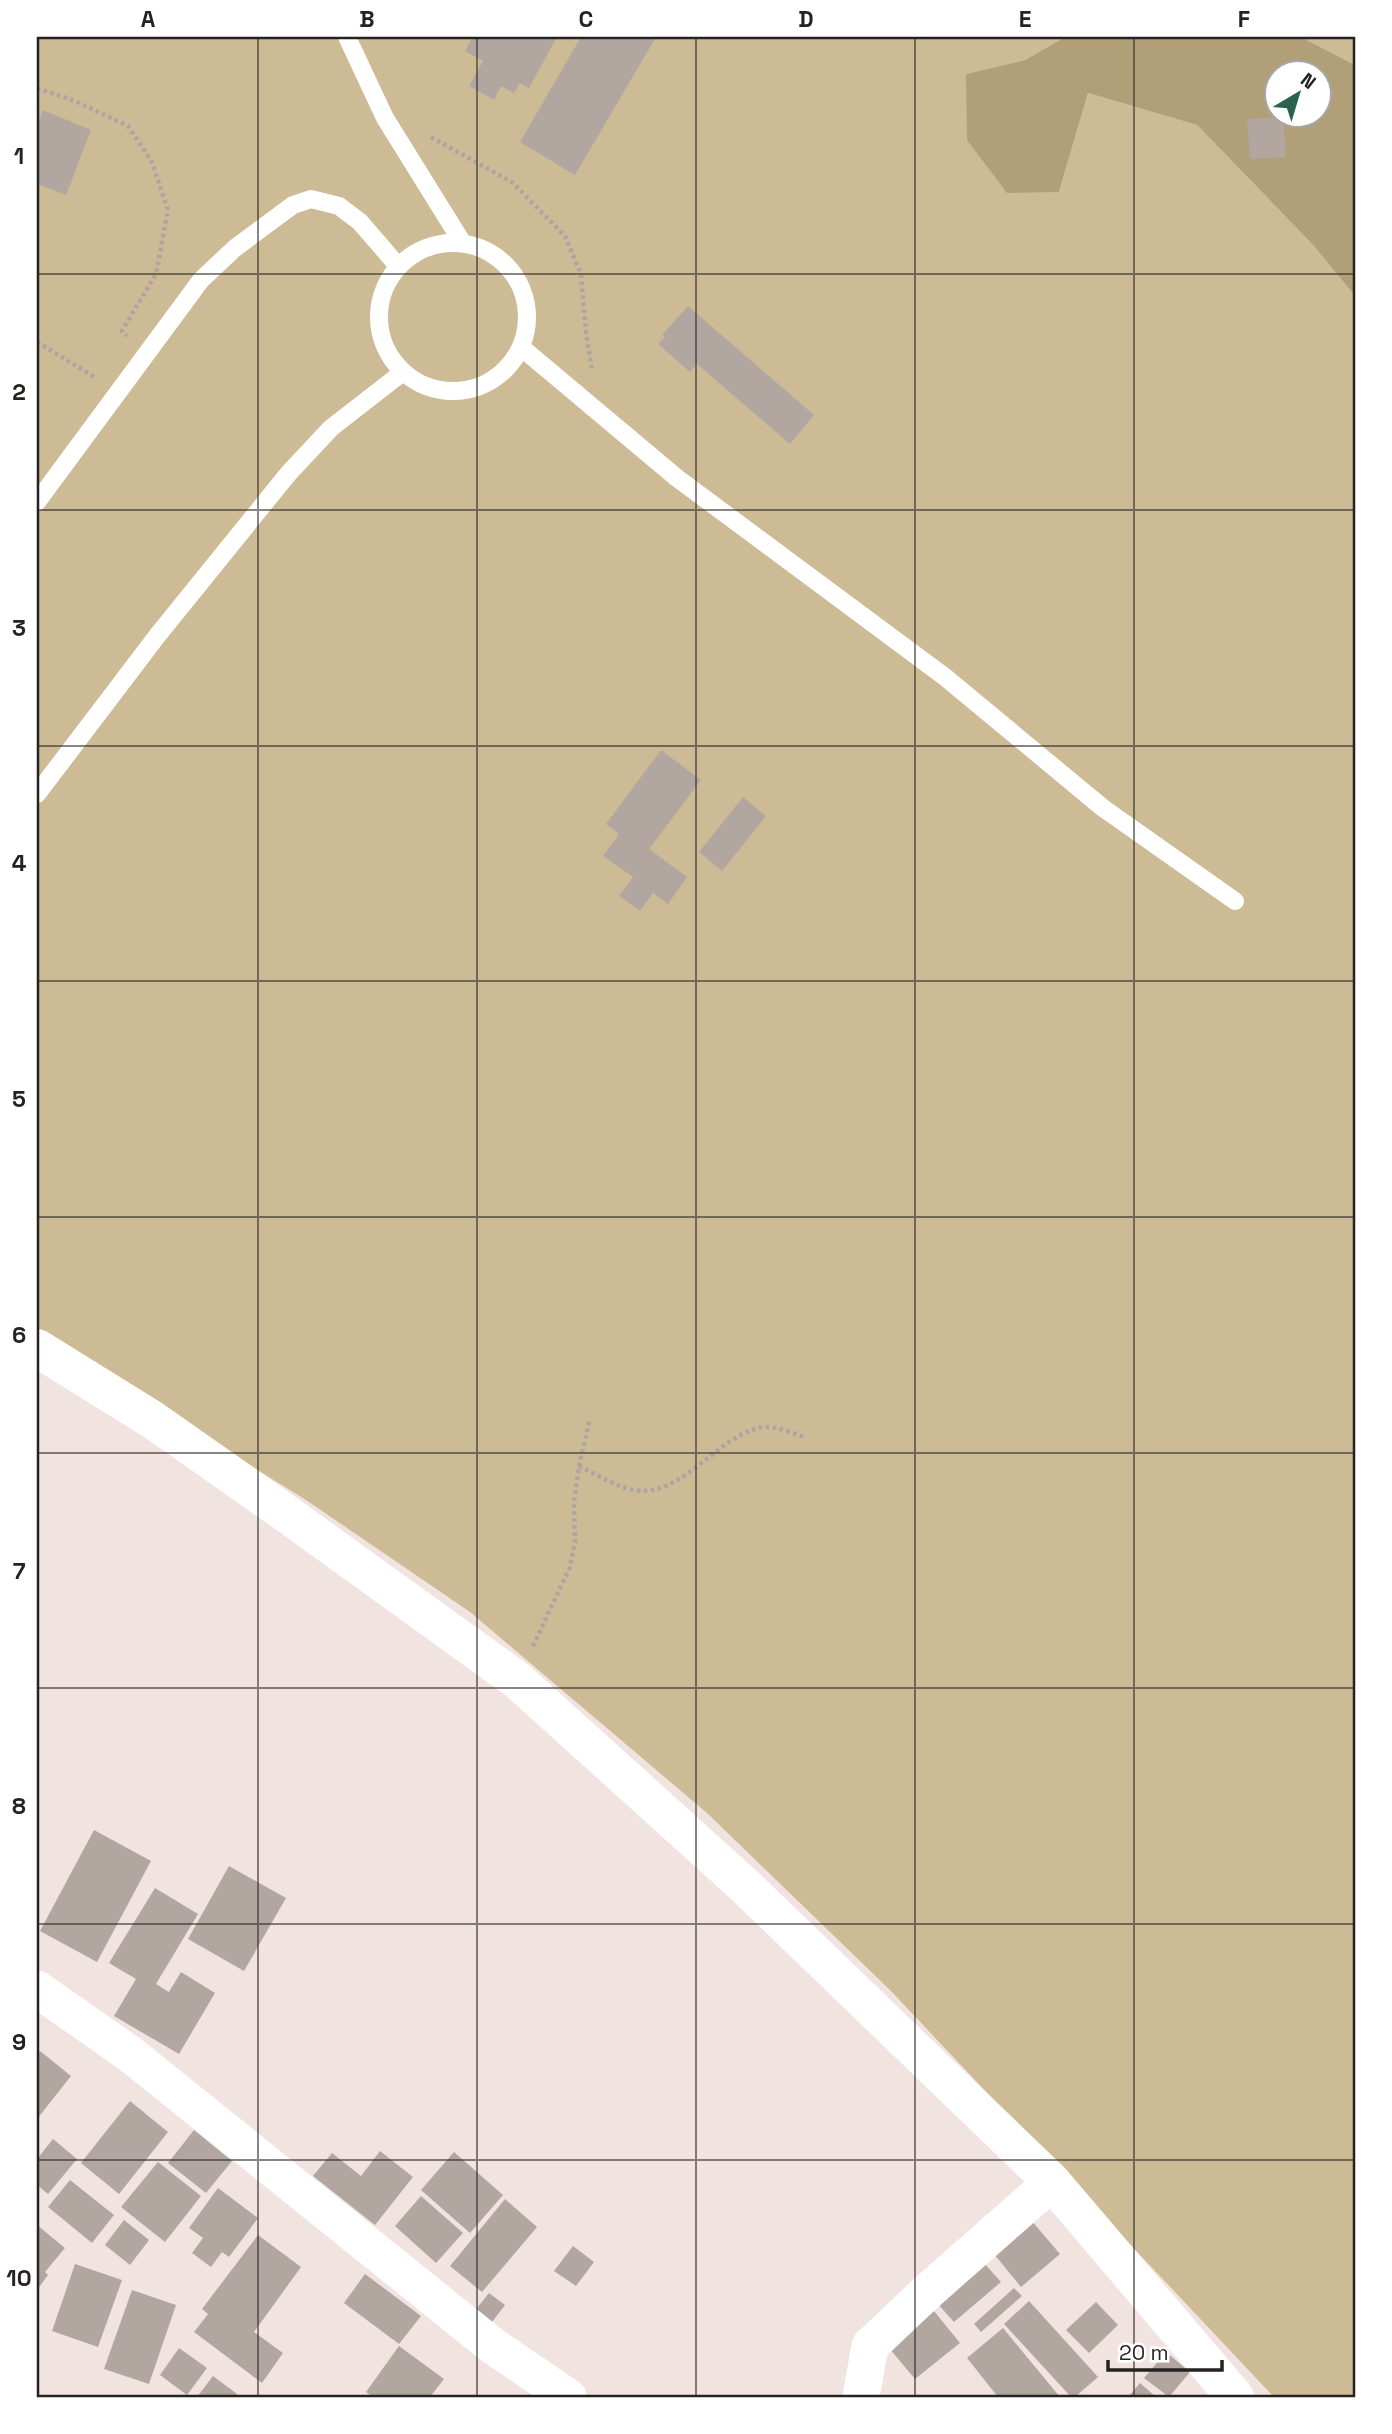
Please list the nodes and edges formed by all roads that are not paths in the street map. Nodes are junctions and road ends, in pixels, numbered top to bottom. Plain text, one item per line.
1 (347, 37) edge
2 (462, 243) junction
3 (398, 266) junction
4 (522, 348) junction
5 (403, 372) junction
6 (37, 502) edge
7 (37, 794) edge
8 (1235, 901) dead end
9 (37, 1348) edge
10 (37, 1989) edge
11 (1052, 2182) junction
12 (568, 2397) edge
13 (861, 2397) edge
14 (1235, 2397) edge

1 - 2 lane
2 - 3 lane
2 - 4 lane
3 - 5 lane
3 - 6 lane
4 - 5 lane
4 - 8 lane
5 - 7 lane
9 - 11 highway
10 - 12 street
11 - 13 street
11 - 14 highway

